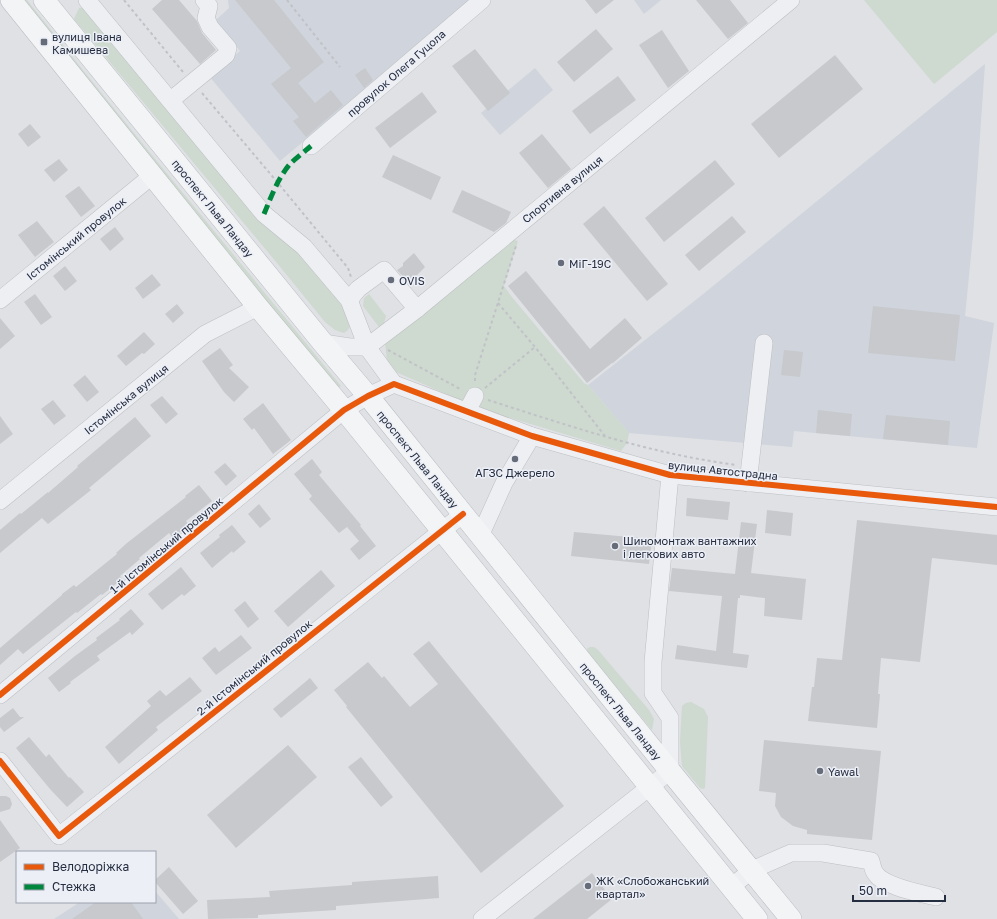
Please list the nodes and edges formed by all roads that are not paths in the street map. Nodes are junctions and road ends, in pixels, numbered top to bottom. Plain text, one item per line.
1 (10, 0) edge
2 (44, 0) edge
3 (87, 0) edge
4 (204, 0) edge
5 (482, 0) edge
6 (791, 0) edge
7 (171, 100) junction
8 (311, 146) dead end
9 (153, 175) junction
10 (353, 294) junction
11 (0, 300) edge
12 (258, 307) junction
13 (417, 309) junction
14 (372, 342) junction
15 (323, 343) junction
16 (764, 343) dead end
17 (394, 384) junction
18 (368, 396) junction
19 (475, 396) road end
20 (344, 410) junction
21 (467, 411) junction
22 (532, 436) junction
23 (670, 475) junction
24 (749, 475) junction
25 (0, 501) edge
26 (997, 507) edge
27 (463, 514) junction
28 (442, 531) junction
29 (480, 536) junction
30 (0, 695) edge
31 (0, 761) edge
32 (670, 771) junction
33 (649, 787) junction
34 (752, 870) junction
35 (731, 888) junction
36 (936, 897) dead end
37 (482, 919) edge
38 (757, 919) edge
39 (791, 919) edge

1 - 9 main road
2 - 15 main road, проспект Льва Ландау
3 - 7 street
4 - 7 street
5 - 8 street, провулок Олега Гуцола
6 - 13 street, Спортивна вулиця
7 - 10 street
9 - 11 street, Істомінський провулок
9 - 12 main road
10 - 13 street
10 - 14 street
12 - 20 main road
12 - 25 street, Істомінська вулиця
13 - 14 street, Спортивна вулиця
14 - 15 street
14 - 17 street
15 - 18 main road, проспект Льва Ландау
16 - 24 street
17 - 18 street
17 - 21 street, вулиця Автострадна
18 - 20 street, 1-й Істомінський провулок
18 - 27 main road, проспект Льва Ландау
19 - 21 street
20 - 28 main road
20 - 30 street, 1-й Істомінський провулок
21 - 22 street, вулиця Автострадна
22 - 23 street, вулиця Автострадна
22 - 29 street
23 - 24 street, вулиця Автострадна
23 - 32 street
24 - 26 street, вулиця Автострадна
27 - 28 street, 2-й Істомінський провулок
27 - 29 main road, проспект Льва Ландау
28 - 31 street, 2-й Істомінський провулок
28 - 33 main road
29 - 32 main road, проспект Льва Ландау
32 - 33 street
32 - 34 main road, проспект Льва Ландау
33 - 35 main road
33 - 37 street
34 - 35 street
34 - 36 street
34 - 39 main road, проспект Льва Ландау
35 - 38 main road

